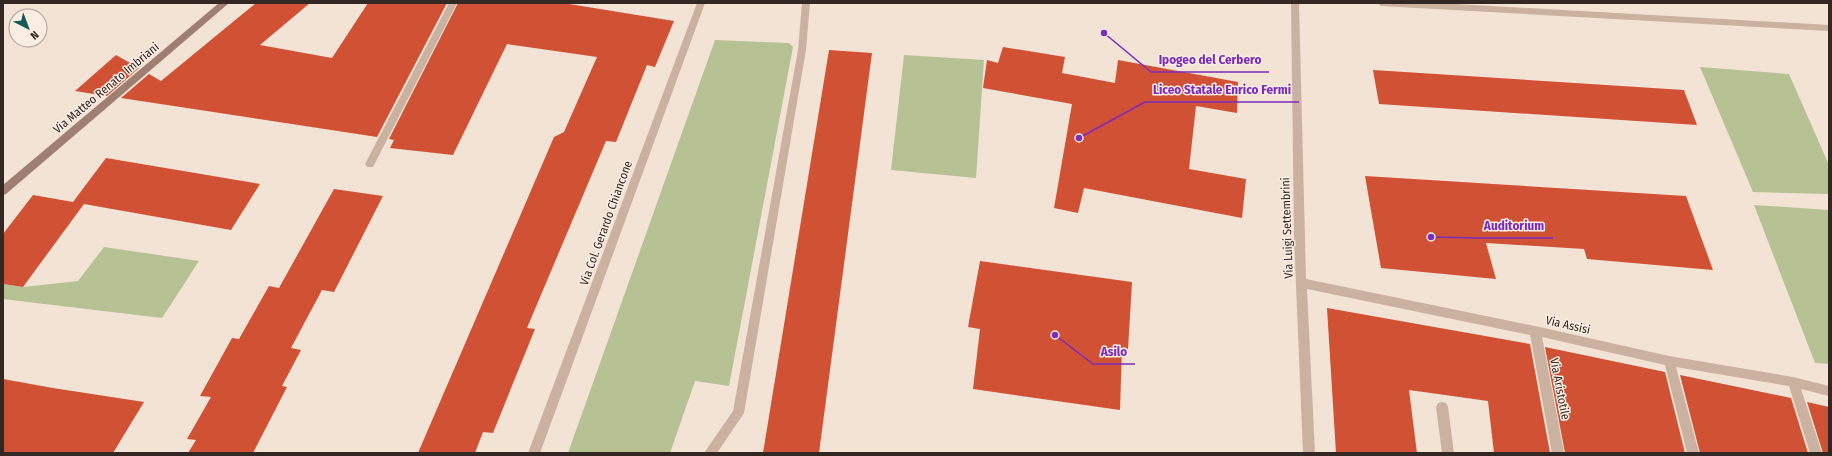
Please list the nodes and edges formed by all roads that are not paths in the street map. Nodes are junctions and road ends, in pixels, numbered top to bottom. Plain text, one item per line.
1 (225, 3) edge
2 (453, 3) edge
3 (701, 3) edge
4 (806, 3) edge
5 (1295, 3) edge
6 (1381, 3) edge
7 (1829, 28) edge
8 (370, 164) dead end
9 (3, 191) edge
10 (1302, 283) junction
11 (1535, 331) junction
12 (1669, 361) junction
13 (1793, 382) junction
14 (1829, 391) edge
15 (1442, 406) dead end
16 (534, 453) edge
17 (710, 453) edge
18 (1309, 453) edge
19 (1448, 453) edge
20 (1558, 453) edge
21 (1693, 453) edge
22 (1816, 453) edge

1 - 9 street, Via Matteo Renato Imbriani
2 - 8 street
3 - 16 street, Via Col. Gerardo Chiancone
4 - 17 street
5 - 10 street, Via Luigi Settembrini
6 - 7 street
10 - 11 street, Via Assisi
10 - 18 street, Via Luigi Settembrini
11 - 12 street, Via Assisi
11 - 20 street, Via Aristotile
12 - 13 street, Via Assisi
12 - 21 street
13 - 14 street, Via Assisi
13 - 22 street
15 - 19 street

